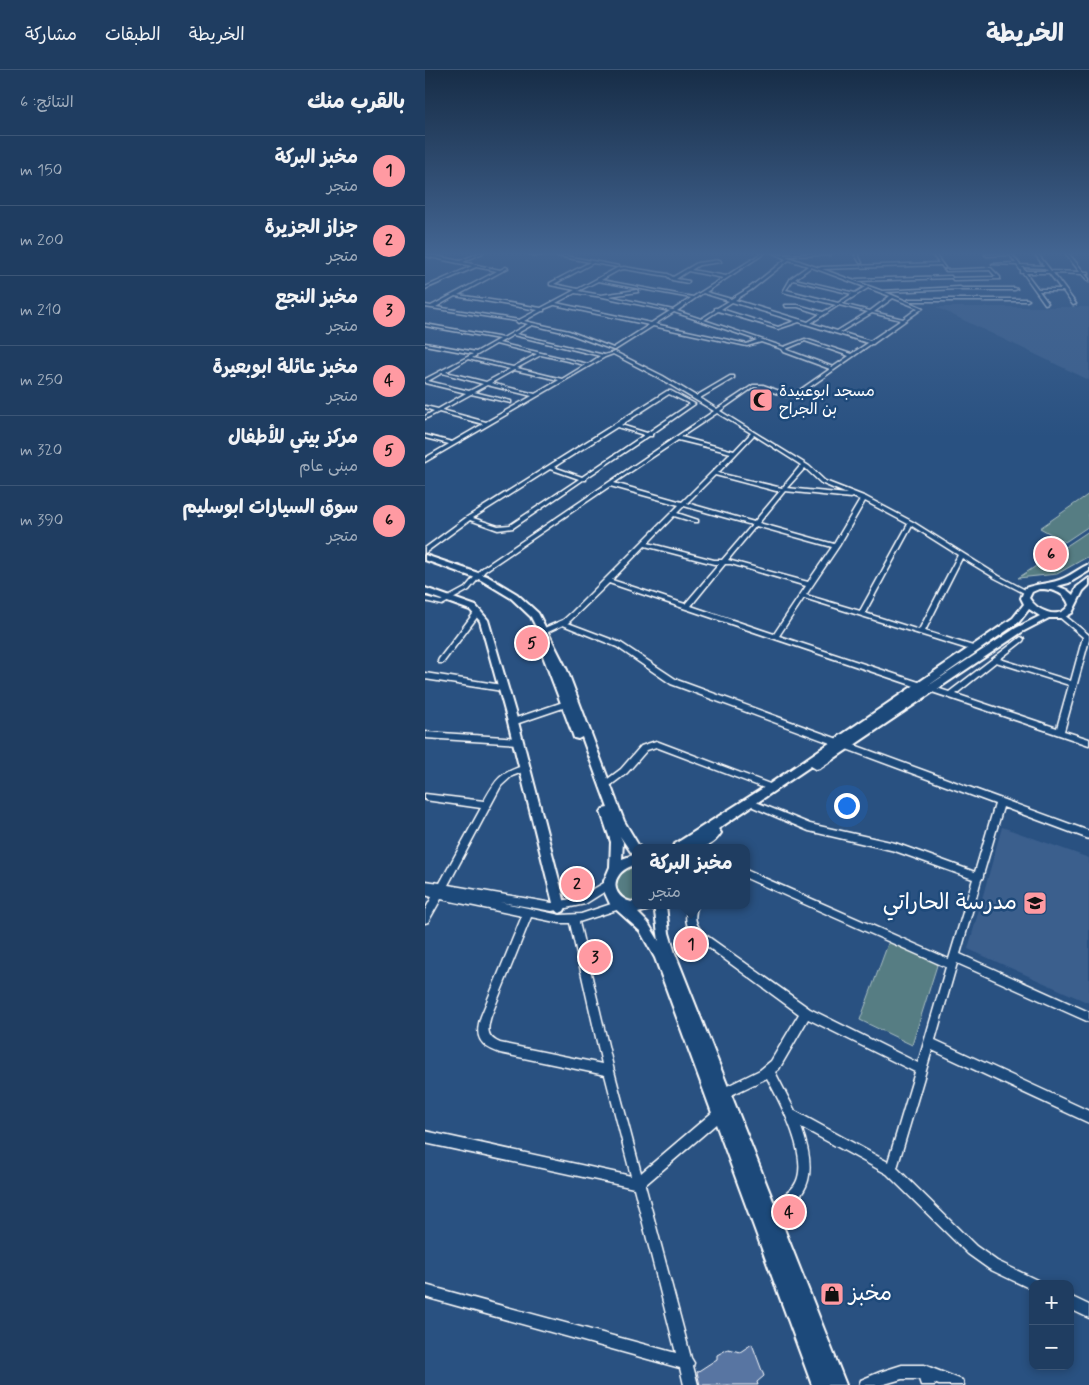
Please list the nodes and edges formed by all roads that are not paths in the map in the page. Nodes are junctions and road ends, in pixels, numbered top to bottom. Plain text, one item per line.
1 (474, 314) edge
2 (534, 314) edge
3 (607, 314) edge
4 (669, 314) edge
5 (684, 314) edge
6 (709, 314) edge
7 (734, 314) edge
8 (776, 314) edge
9 (824, 314) edge
10 (867, 314) edge
11 (881, 314) edge
12 (912, 314) edge
13 (701, 320) junction
14 (904, 320) junction
15 (798, 321) junction
16 (518, 322) junction
17 (532, 324) junction
18 (655, 324) junction
19 (807, 324) junction
20 (425, 325) edge
21 (837, 332) junction
22 (512, 334) junction
23 (504, 338) junction
24 (761, 340) junction
25 (496, 343) junction
26 (872, 343) junction
27 (425, 344) edge
28 (784, 348) junction
29 (612, 350) junction
30 (477, 353) junction
31 (541, 353) junction
32 (604, 356) junction
33 (853, 356) junction
34 (469, 358) junction
35 (589, 365) junction
36 (514, 368) junction
37 (834, 369) junction
38 (442, 372) junction
39 (732, 377) dead end
40 (563, 380) junction
41 (425, 381) edge
42 (487, 384) junction
43 (677, 387) junction
44 (669, 392) junction
45 (470, 393) junction
46 (525, 393) junction
47 (536, 396) junction
48 (697, 398) junction
49 (509, 402) junction
50 (425, 407) edge
51 (513, 409) junction
52 (439, 411) junction
53 (719, 411) junction
54 (425, 418) edge
55 (487, 424) junction
56 (617, 425) junction
57 (754, 433) junction
58 (650, 435) junction
59 (425, 436) edge
60 (677, 438) junction
61 (453, 444) junction
62 (733, 452) junction
63 (425, 460) edge
64 (804, 465) junction
65 (551, 467) junction
66 (713, 472) junction
67 (584, 479) junction
68 (610, 484) junction
69 (784, 490) junction
70 (855, 495) junction
71 (864, 498) junction
72 (683, 505) junction
73 (673, 514) junction
74 (469, 518) junction
75 (696, 521) dead end
76 (911, 523) junction
77 (757, 525) junction
78 (644, 544) junction
79 (836, 546) junction
80 (425, 551) edge
81 (961, 555) junction
82 (425, 556) edge
83 (722, 562) junction
84 (1089, 567) edge
85 (478, 575) junction
86 (607, 580) junction
87 (1089, 581) edge
88 (810, 585) junction
89 (1047, 586) junction
90 (1026, 592) junction
91 (803, 596) junction
92 (426, 598) edge
93 (450, 600) junction
94 (1073, 602) junction
95 (1027, 604) junction
96 (687, 606) junction
97 (529, 610) junction
98 (478, 612) junction
99 (862, 613) junction
100 (1049, 616) junction
101 (1061, 616) junction
102 (563, 623) junction
103 (544, 631) junction
104 (922, 631) junction
105 (775, 637) junction
106 (1087, 638) edge
107 (1021, 640) dead end
108 (974, 649) junction
109 (996, 660) junction
110 (441, 661) dead end
111 (425, 676) edge
112 (1073, 684) junction
113 (925, 687) junction
114 (503, 688) junction
115 (950, 696) junction
116 (567, 704) junction
117 (513, 722) junction
118 (1060, 733) junction
119 (425, 734) edge
120 (518, 741) junction
121 (1089, 742) edge
122 (841, 744) junction
123 (525, 768) junction
124 (604, 786) junction
125 (772, 788) junction
126 (425, 797) edge
127 (1000, 802) junction
128 (485, 805) junction
129 (755, 805) junction
130 (1089, 835) edge
131 (685, 844) edge
132 (701, 844) edge
133 (632, 845) edge
134 (632, 860) edge
135 (616, 869) junction
136 (750, 876) edge
137 (979, 877) junction
138 (609, 884) junction
139 (425, 886) edge
140 (425, 891) edge
141 (440, 891) junction
142 (621, 906) junction
143 (561, 907) junction
144 (632, 908) edge
145 (660, 909) edge
146 (692, 909) edge
147 (528, 913) junction
148 (425, 919) edge
149 (574, 919) junction
150 (954, 961) junction
151 (806, 1012) junction
152 (1089, 1017) edge
153 (929, 1043) junction
154 (921, 1070) junction
155 (609, 1071) junction
156 (769, 1071) junction
157 (723, 1094) junction
158 (719, 1114) junction
159 (791, 1114) junction
160 (1089, 1117) edge
161 (425, 1138) edge
162 (891, 1170) junction
163 (638, 1183) junction
164 (770, 1211) junction
165 (1029, 1282) edge
166 (425, 1292) edge
167 (1074, 1304) edge
168 (1089, 1312) edge
169 (687, 1363) junction
170 (926, 1379) edge
171 (691, 1385) edge
172 (821, 1385) edge
173 (837, 1385) edge
174 (866, 1385) edge
175 (957, 1385) edge

1 - 16 street
2 - 16 street
3 - 18 street
4 - 18 street
5 - 13 street
6 - 13 street
7 - 15 street
8 - 15 street
9 - 19 street
10 - 21 street
11 - 14 street
12 - 14 street
13 - 24 street
14 - 26 street
15 - 19 street
16 - 17 street
17 - 22 street
17 - 29 street
18 - 24 street
18 - 29 street
19 - 21 street
20 - 23 street
21 - 26 street
22 - 23 street
22 - 32 street
23 - 25 street
24 - 28 street
25 - 30 street
25 - 31 street
26 - 33 street
27 - 30 street
28 - 33 street
28 - 37 street
29 - 32 street
29 - 43 street
30 - 34 street
31 - 35 street
31 - 36 street
32 - 35 street
33 - 37 street
34 - 36 street
34 - 38 street
35 - 40 street
36 - 40 street
36 - 42 street
37 - 53 street
38 - 41 street
38 - 42 street
39 - 48 street
40 - 47 street
41 - 45 street
42 - 45 street
42 - 46 street
43 - 44 street
43 - 48 street
44 - 56 street
44 - 58 street
45 - 49 street
45 - 52 street
46 - 47 street
46 - 49 street
47 - 51 street
48 - 53 street
49 - 51 street
50 - 52 street
51 - 55 street
52 - 54 street
52 - 55 street
53 - 57 street
53 - 60 street
55 - 61 street
56 - 58 street
56 - 65 street
57 - 62 street
57 - 64 street
58 - 67 street
59 - 61 street
60 - 62 street
60 - 68 street
61 - 63 street
62 - 66 street
64 - 69 street
64 - 70 street
65 - 67 street
65 - 74 street
66 - 69 street
66 - 72 street
67 - 74 street
68 - 72 street
68 - 85 street
69 - 70 street
69 - 77 street
70 - 71 street
71 - 76 street
71 - 79 street
72 - 73 street
72 - 77 street
73 - 75 street
73 - 78 street
74 - 80 street
76 - 81 street
76 - 99 street
77 - 79 street
77 - 83 street
78 - 83 street
78 - 86 street
79 - 88 street
81 - 90 street
81 - 104 street
82 - 85 street
83 - 88 street
83 - 96 street
84 - 89 street
85 - 93 street
85 - 97 street
86 - 96 street
86 - 102 street
87 - 94 street
88 - 91 street
89 - 90 street
89 - 94 street
90 - 95 street
91 - 99 street
91 - 105 street
92 - 93 street
93 - 98 street
94 - 101 street
95 - 100 street
95 - 108 street
96 - 105 street
97 - 103 street
97 - 116 street
98 - 110 street
98 - 114 street
99 - 104 street
100 - 101 street
100 - 113 street
101 - 106 street
102 - 103 street
102 - 122 street
103 - 124 street
104 - 108 street
105 - 113 street
106 - 112 street
107 - 109 street
108 - 113 street
109 - 112 street
109 - 115 street
111 - 114 street
112 - 118 street
113 - 115 street
113 - 122 street
114 - 117 street
115 - 118 street
116 - 117 street
116 - 135 street
117 - 120 street
118 - 121 street
119 - 120 street
120 - 123 street
122 - 125 street
122 - 127 street
122 - 129 street
123 - 128 street
123 - 143 street
124 - 125 street
124 - 133 street
125 - 131 street
126 - 128 street
127 - 130 street
127 - 137 street
128 - 141 street
129 - 132 street
129 - 137 street
134 - 135 street
135 - 138 street
136 - 150 street
137 - 150 street
138 - 142 street
138 - 143 street
139 - 141 street
140 - 141 street
141 - 143 street
141 - 147 street
141 - 148 street
142 - 144 street
142 - 149 street
142 - 158 street
145 - 157 street
146 - 151 street
147 - 149 street
147 - 155 street
149 - 155 street
150 - 152 street
150 - 153 street
151 - 154 street
151 - 156 street
153 - 154 street
153 - 160 street
154 - 162 street
155 - 163 street
156 - 157 street
156 - 159 street
157 - 164 street
158 - 163 street
158 - 172 street
159 - 162 street
159 - 164 street
161 - 163 street
162 - 165 street
163 - 169 street
164 - 173 street
166 - 169 street
167 - 168 street
169 - 171 street
170 - 174 street
170 - 175 street

